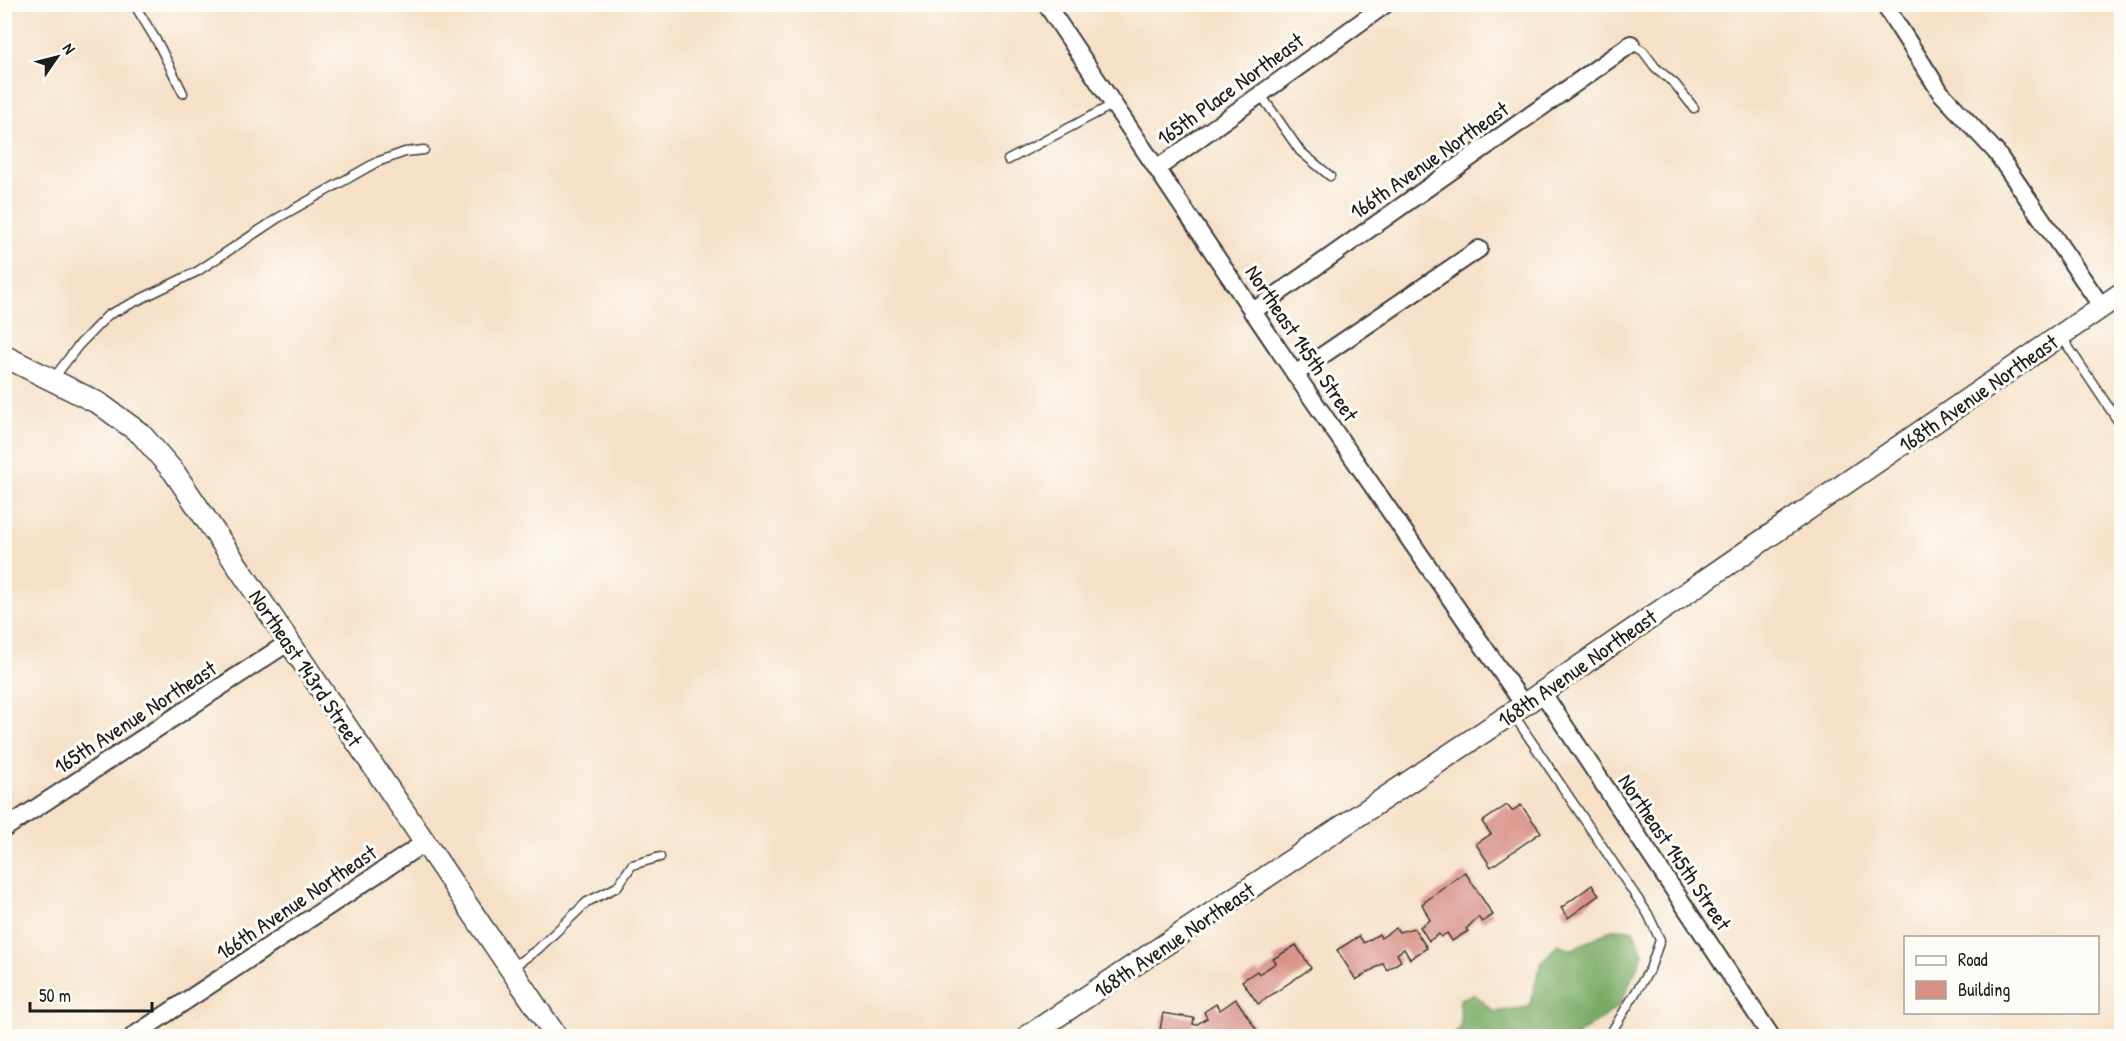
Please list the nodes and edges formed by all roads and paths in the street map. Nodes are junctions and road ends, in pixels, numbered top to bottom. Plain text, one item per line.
1 (134, 4) edge
2 (1046, 4) edge
3 (1386, 4) edge
4 (1884, 4) edge
5 (1631, 44) joint
6 (183, 93) dead end
7 (1261, 95) junction
8 (1114, 104) junction
9 (1694, 108) dead end
10 (424, 150) dead end
11 (1008, 160) dead end
12 (1158, 168) junction
13 (1330, 176) dead end
14 (1479, 249) dead end
15 (2121, 293) edge
16 (2102, 307) junction
17 (1252, 312) junction
18 (2061, 336) junction
19 (4, 356) edge
20 (1295, 374) junction
21 (52, 380) junction
22 (2121, 428) edge
23 (289, 642) junction
24 (1542, 692) junction
25 (1518, 709) junction
26 (4, 829) edge
27 (424, 843) junction
28 (660, 857) dead end
29 (509, 969) junction
30 (134, 1036) edge
31 (556, 1036) edge
32 (1029, 1036) edge
33 (1609, 1036) edge
34 (1771, 1036) edge

1 - 6 lane
2 - 8 street, Northeast 145th Street
3 - 7 street, 165th Place Northeast
4 - 16 street
5 - 9 lane
5 - 17 street, 166th Avenue Northeast
7 - 12 street, 165th Place Northeast
7 - 13 lane
8 - 11 lane
8 - 12 street, Northeast 145th Street
10 - 21 lane
12 - 17 street, Northeast 145th Street
14 - 20 street
15 - 16 street, 168th Avenue Northeast
16 - 18 street, 168th Avenue Northeast
17 - 20 street, Northeast 145th Street
18 - 22 lane
18 - 24 street, 168th Avenue Northeast
19 - 21 street, Northeast 143rd Street
20 - 25 street, Northeast 145th Street
21 - 23 street, Northeast 143rd Street
23 - 26 street, 165th Avenue Northeast
23 - 27 street, Northeast 143rd Street
24 - 25 street, 168th Avenue Northeast
24 - 34 street, Northeast 145th Street
25 - 32 street, 168th Avenue Northeast
25 - 33 lane
27 - 29 street, Northeast 143rd Street
27 - 30 street, 166th Avenue Northeast
28 - 29 lane
29 - 31 street, Northeast 143rd Street

